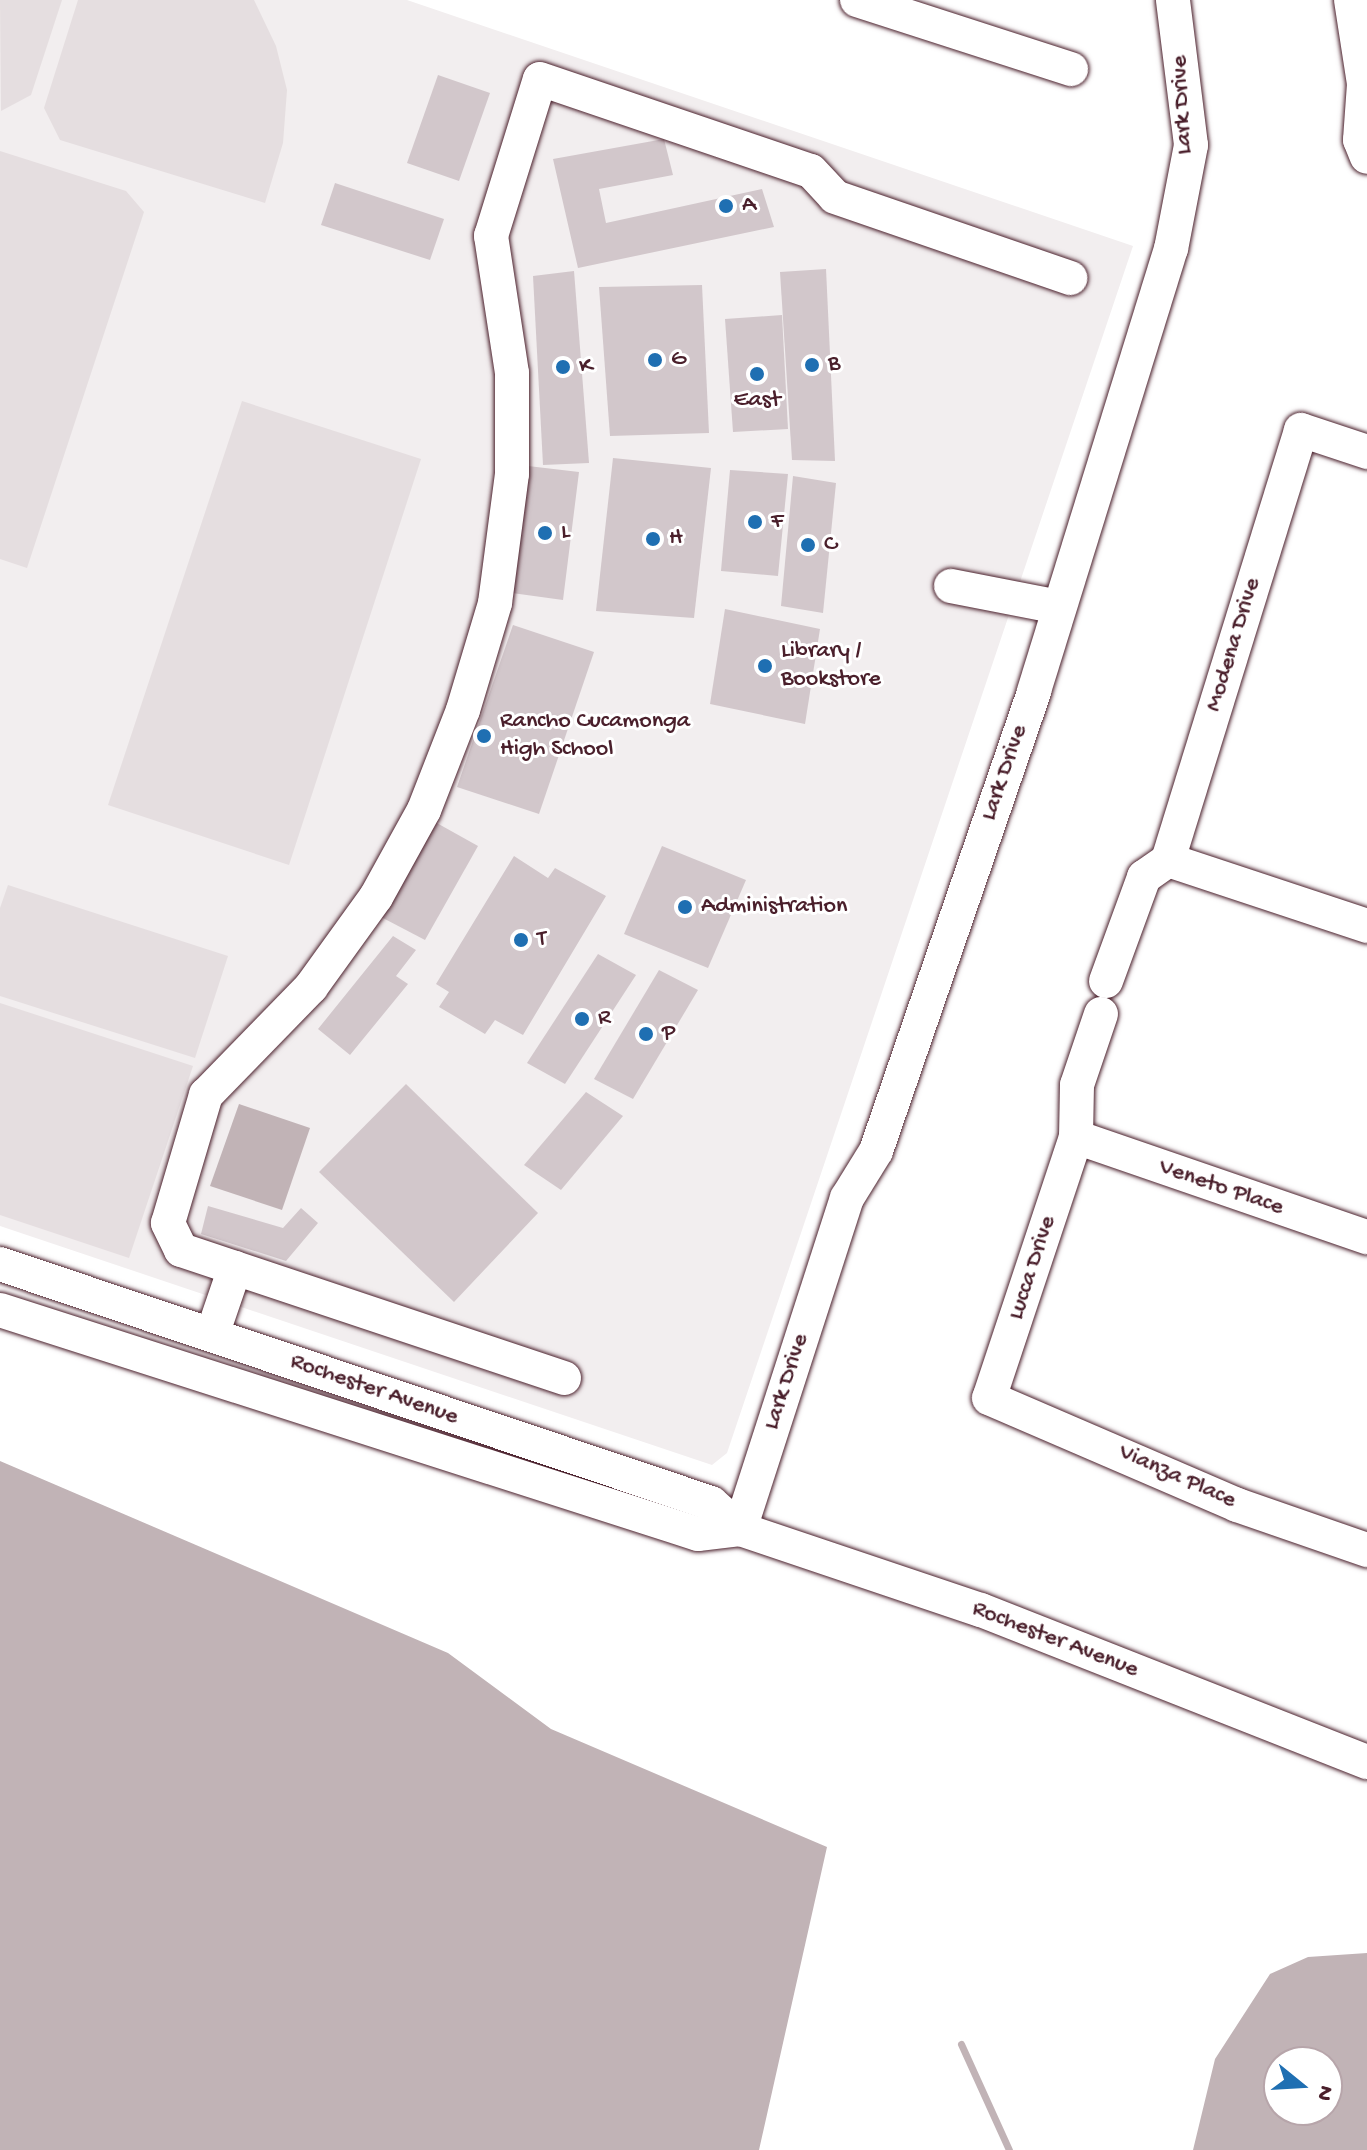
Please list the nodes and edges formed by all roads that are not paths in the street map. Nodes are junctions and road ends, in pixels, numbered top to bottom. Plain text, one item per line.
1 (857, 0) edge
2 (1351, 0) edge
3 (1180, 2) edge
4 (1071, 69) dead end
5 (1367, 157) edge
6 (1070, 278) dead end
7 (1367, 452) edge
8 (951, 586) dead end
9 (1059, 607) junction
10 (1168, 860) junction
11 (1367, 926) edge
12 (1076, 1137) junction
13 (1367, 1237) edge
14 (0, 1264) edge
15 (235, 1268) junction
16 (0, 1310) edge
17 (212, 1335) junction
18 (564, 1378) dead end
19 (989, 1398) joint
20 (740, 1529) junction
21 (1367, 1550) edge
22 (1365, 1755) edge

1 - 4 street
2 - 5 street
3 - 9 street, Lark Drive
6 - 15 street
7 - 10 street, Modena Drive
8 - 9 street
9 - 20 street, Lark Drive
10 - 11 street
10 - 12 street, Lucca Drive
12 - 13 street, Veneto Place
12 - 19 street, Lucca Drive
14 - 17 street, Rochester Avenue
15 - 17 street
15 - 18 street
16 - 20 street, Rochester Avenue
17 - 20 street, Rochester Avenue
19 - 21 street, Vianza Place
20 - 22 street, Rochester Avenue

